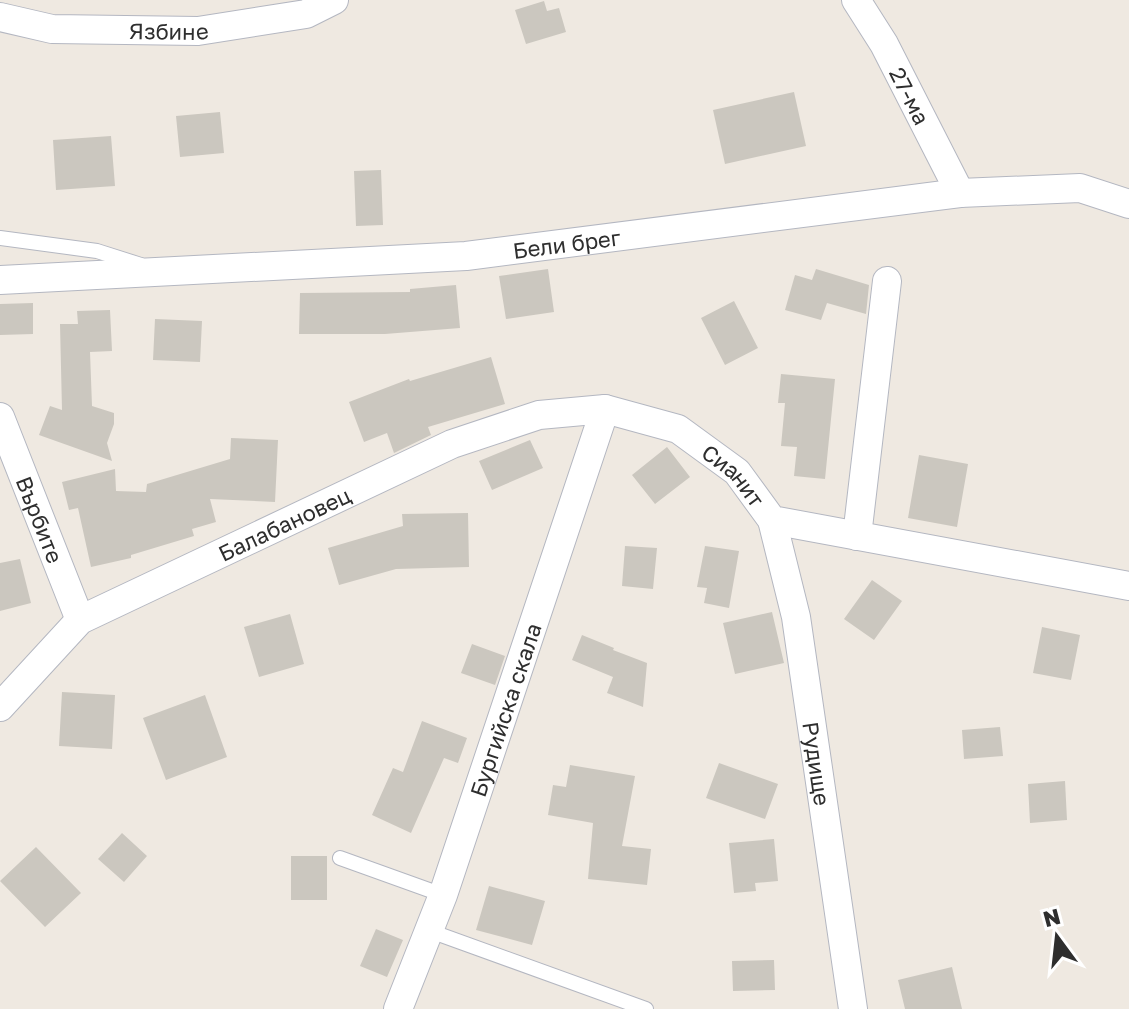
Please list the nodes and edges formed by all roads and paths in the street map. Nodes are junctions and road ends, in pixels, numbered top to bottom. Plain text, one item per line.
1 (334, 0) edge
2 (856, 0) edge
3 (0, 17) edge
4 (960, 193) junction
5 (1129, 204) edge
6 (0, 238) edge
7 (163, 273) junction
8 (0, 280) edge
9 (887, 281) dead end
10 (605, 409) junction
11 (0, 417) edge
12 (772, 520) junction
13 (857, 536) junction
14 (1129, 586) edge
15 (80, 620) junction
16 (0, 707) edge
17 (340, 858) dead end
18 (443, 895) junction
19 (430, 931) junction
20 (398, 1009) edge
21 (646, 1009) edge
22 (853, 1009) edge

1 - 3 street, Язбине
2 - 4 street, 27-ма
4 - 5 street, Бели брег
4 - 7 street, Бели брег
6 - 7 lane
7 - 8 street, Бели брег
9 - 13 street
10 - 12 street, Сианит
10 - 15 street, Балабановец
10 - 18 street, Бургийска скала
11 - 15 street, Върбите
12 - 13 street, Сианит
12 - 22 street, Рудище
13 - 14 street, Сианит
15 - 16 street, Балабановец
17 - 18 lane
18 - 19 street, Бургийска скала
19 - 20 street, Бургийска скала
19 - 21 lane

